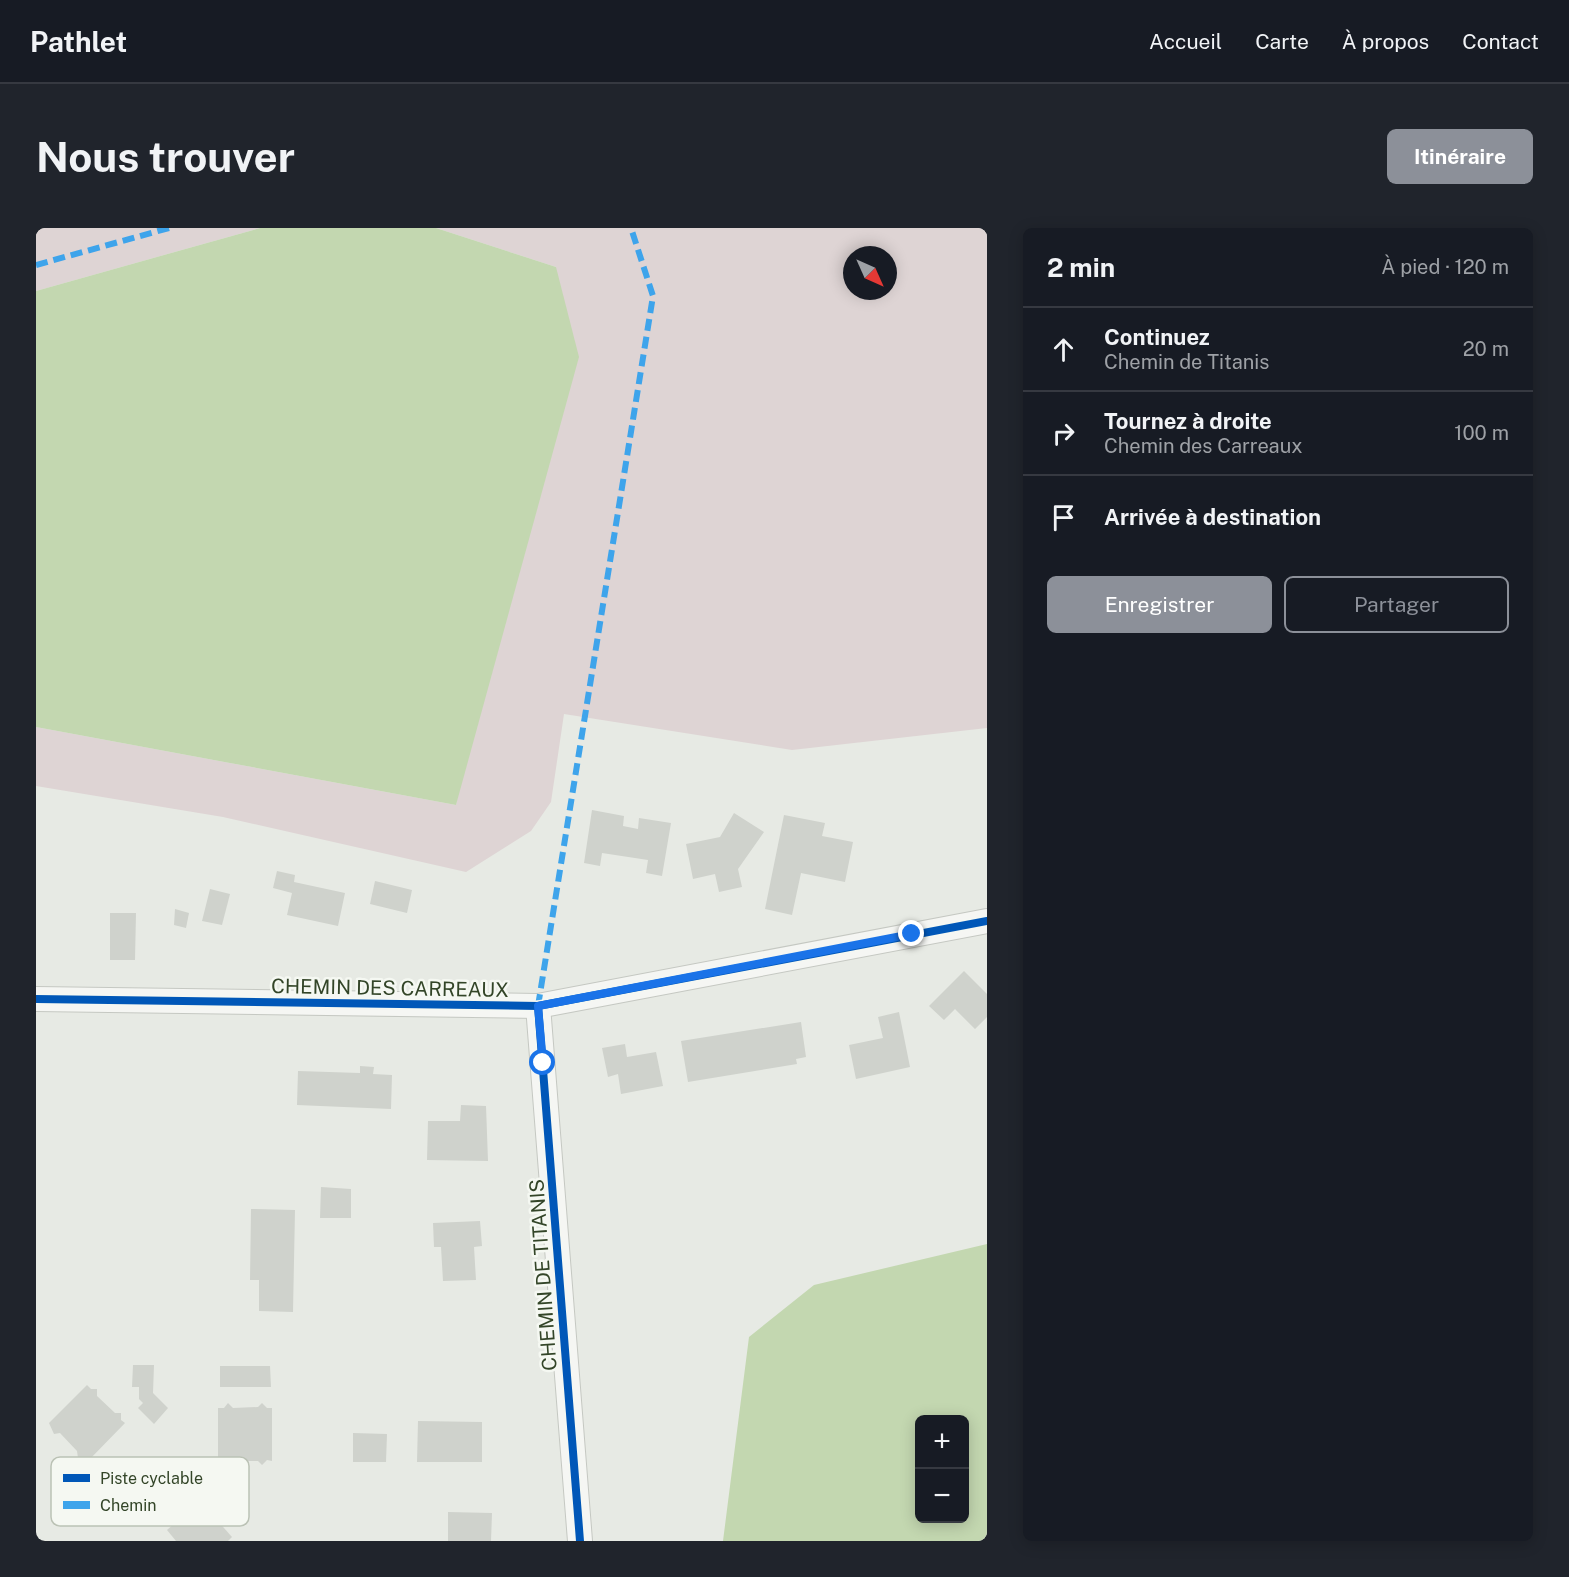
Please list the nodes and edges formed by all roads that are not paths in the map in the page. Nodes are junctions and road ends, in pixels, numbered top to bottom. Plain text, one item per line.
1 (987, 921) edge
2 (36, 999) edge
3 (538, 1006) junction
4 (580, 1541) edge

1 - 3 street, CHEMIN DES CARREAUX
2 - 3 street, CHEMIN DES CARREAUX
3 - 4 street, CHEMIN DE TITANIS

